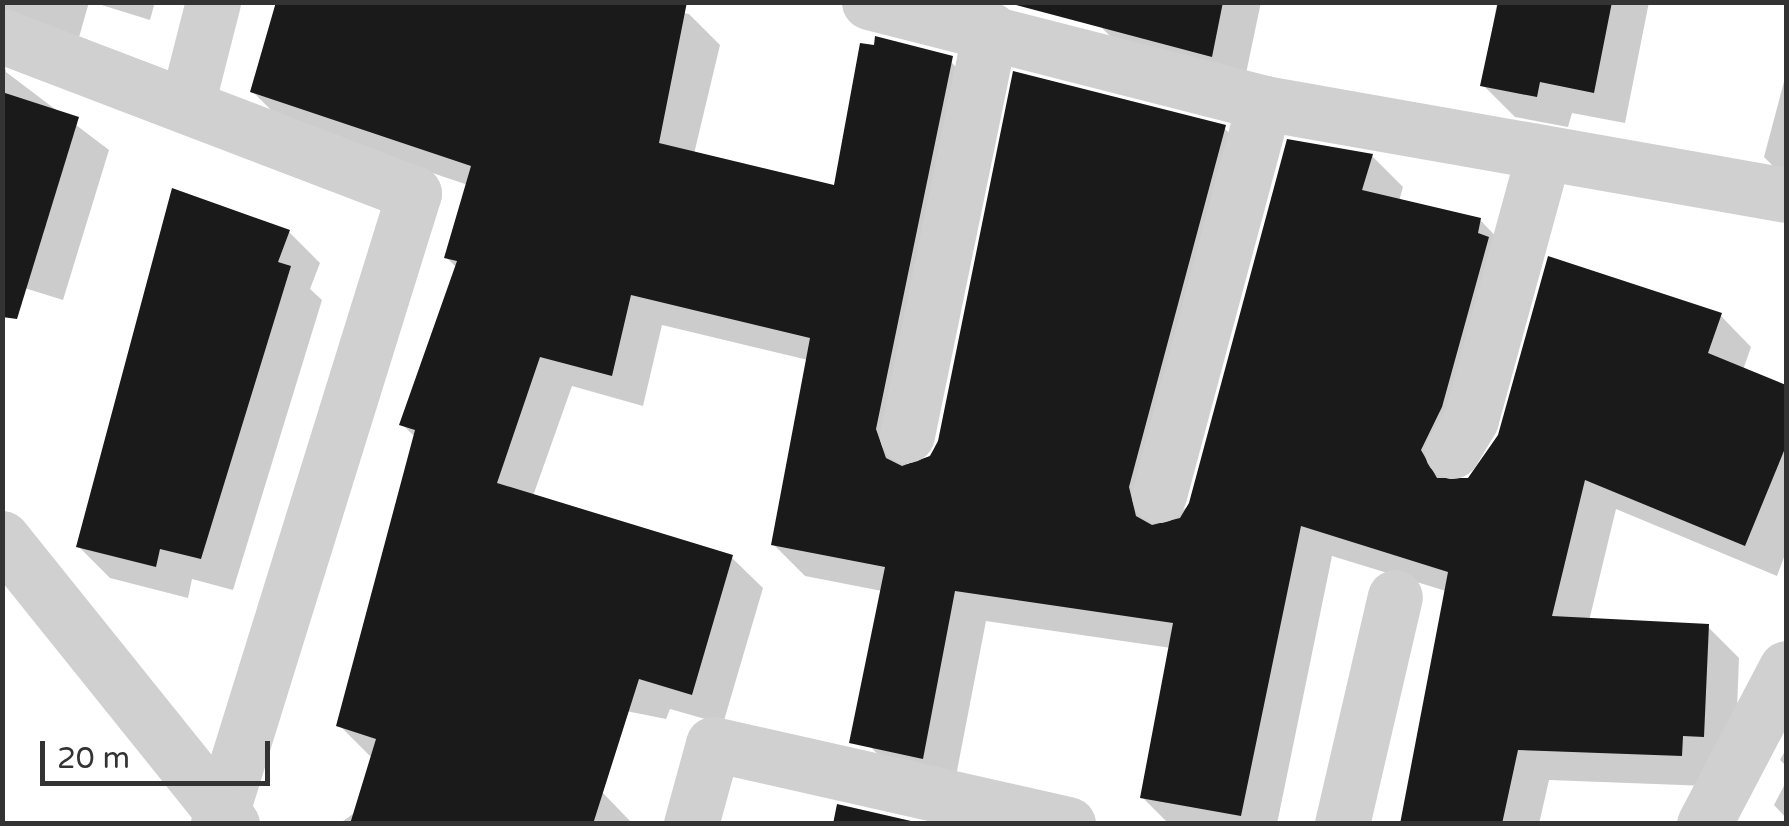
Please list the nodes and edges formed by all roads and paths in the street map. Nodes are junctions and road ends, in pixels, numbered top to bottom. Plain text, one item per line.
1 (213, 2) edge
2 (870, 2) edge
3 (990, 28) junction
4 (2, 36) edge
5 (1264, 103) junction
6 (187, 104) junction
7 (1544, 154) junction
8 (1786, 196) edge
9 (908, 435) dead end
10 (1452, 451) dead end
11 (1159, 495) dead end
12 (2, 538) edge
13 (1394, 597) dead end
14 (1786, 668) edge
15 (224, 819) edge
16 (691, 824) edge
17 (1068, 824) edge
18 (1342, 824) edge
19 (1704, 824) edge

1 - 6 street
2 - 3 street
3 - 5 street
3 - 9 street
4 - 6 street
5 - 7 street
5 - 11 street
6 - 15 street
7 - 8 street
7 - 10 street
12 - 15 street
13 - 18 street
14 - 19 street
16 - 17 street

